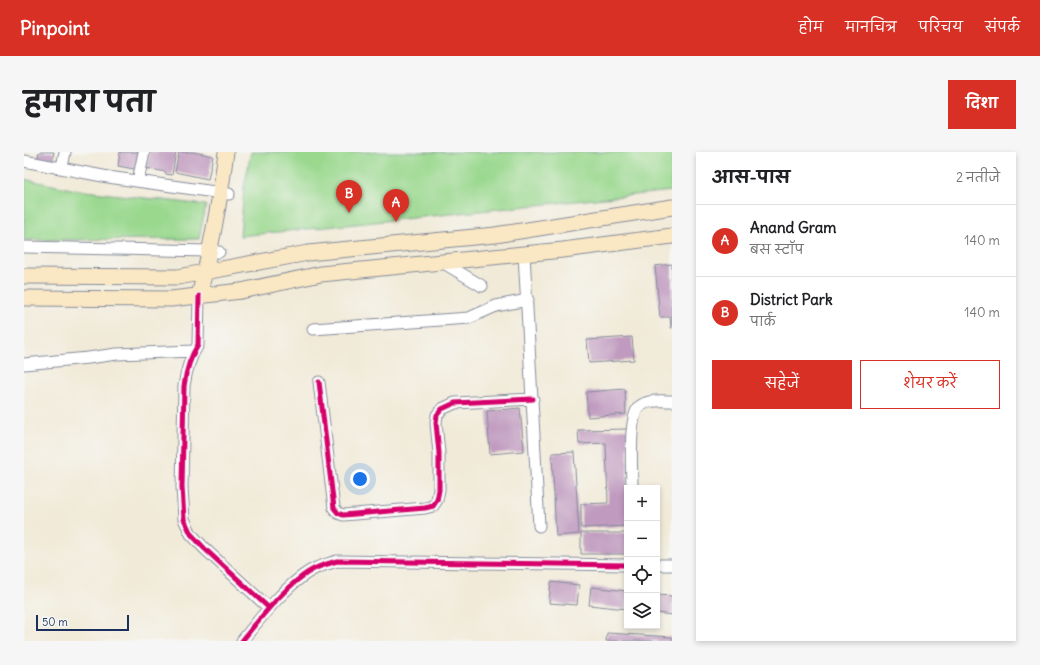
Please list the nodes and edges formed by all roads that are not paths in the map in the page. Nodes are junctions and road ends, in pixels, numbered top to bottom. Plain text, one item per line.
1 (65, 152) edge
2 (144, 152) edge
3 (226, 152) edge
4 (236, 152) edge
5 (24, 161) edge
6 (62, 167) junction
7 (138, 181) junction
8 (225, 193) junction
9 (672, 207) edge
10 (672, 236) edge
11 (24, 247) edge
12 (214, 251) junction
13 (524, 254) junction
14 (442, 262) junction
15 (211, 271) junction
16 (24, 276) edge
17 (482, 286) dead end
18 (206, 295) junction
19 (24, 298) edge
20 (528, 300) junction
21 (313, 330) dead end
22 (194, 351) junction
23 (24, 364) edge
24 (319, 382) dead end
25 (533, 399) junction
26 (672, 401) edge
27 (632, 485) edge
28 (539, 526) dead end
29 (624, 564) edge
30 (660, 565) edge
31 (672, 565) edge
32 (269, 608) junction
33 (242, 641) edge

1 - 6 street
2 - 7 street
3 - 8 main road
4 - 8 main road
5 - 6 street
6 - 7 street
7 - 8 street
8 - 12 main road
9 - 15 main road
10 - 13 main road
11 - 12 street
12 - 15 main road
13 - 14 main road
13 - 20 street
14 - 17 street
14 - 18 main road
15 - 16 main road
15 - 18 main road
18 - 19 main road
18 - 22 street
20 - 21 street
20 - 25 street
22 - 23 street
22 - 32 street
24 - 25 street
25 - 28 street
26 - 27 street
29 - 32 street
30 - 31 street
32 - 33 street

